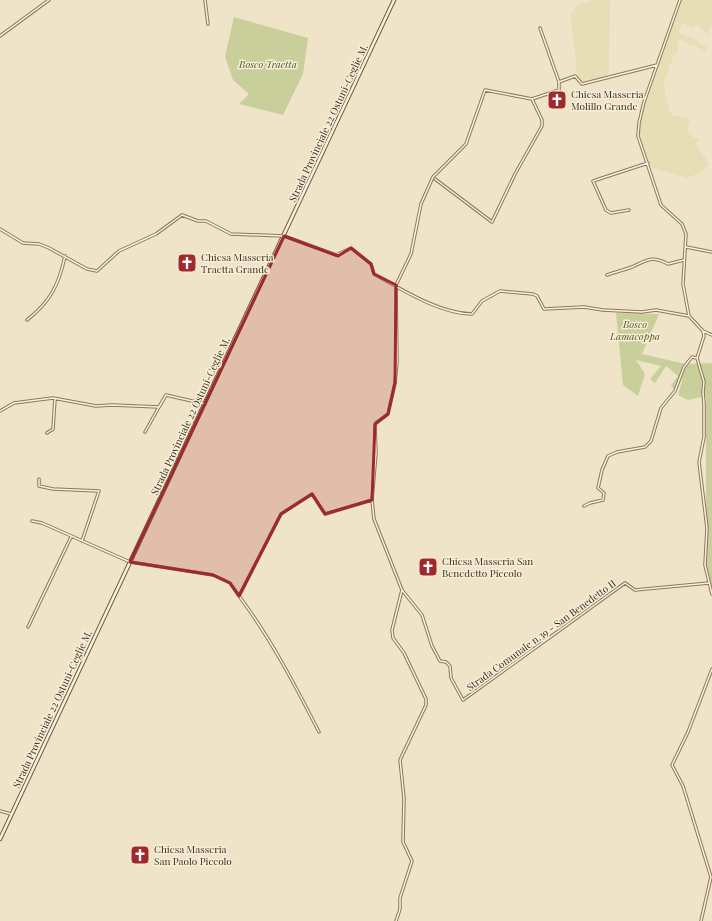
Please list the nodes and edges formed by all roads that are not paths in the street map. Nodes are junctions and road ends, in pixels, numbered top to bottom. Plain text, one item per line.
1 (49, 0) edge
2 (205, 0) edge
3 (394, 0) edge
4 (680, 0) edge
5 (208, 24) dead end
6 (540, 28) dead end
7 (0, 36) edge
8 (657, 65) junction
9 (559, 82) junction
10 (532, 98) junction
11 (648, 162) junction
12 (435, 179) dead end
13 (629, 210) dead end
14 (0, 230) edge
15 (284, 236) junction
16 (686, 247) junction
17 (712, 252) edge
18 (65, 256) junction
19 (684, 260) junction
20 (607, 275) dead end
21 (396, 285) junction
22 (689, 316) junction
23 (27, 320) dead end
24 (703, 331) junction
25 (712, 335) edge
26 (697, 358) junction
27 (55, 399) junction
28 (205, 404) junction
29 (159, 407) junction
30 (0, 411) edge
31 (47, 432) dead end
32 (146, 432) dead end
33 (39, 479) dead end
34 (372, 500) junction
35 (584, 506) dead end
36 (32, 521) dead end
37 (72, 537) junction
38 (82, 541) junction
39 (130, 562) junction
40 (709, 583) junction
41 (402, 590) junction
42 (712, 594) edge
43 (239, 596) junction
44 (28, 628) dead end
45 (712, 669) edge
46 (319, 732) dead end
47 (0, 810) edge
48 (11, 814) junction
49 (0, 839) edge
50 (396, 921) edge
51 (701, 921) edge

1 - 7 street
2 - 5 street
3 - 15 main road, Strada Provinciale 22 Ostuni-Ceglie M.
4 - 8 street
6 - 9 street
8 - 9 street
8 - 11 street
9 - 10 street
10 - 12 street
10 - 21 street
11 - 13 street
11 - 16 street
14 - 18 street
15 - 18 street
15 - 21 street
15 - 28 main road, Strada Provinciale 22 Ostuni-Ceglie M.
16 - 17 street
16 - 19 street
18 - 23 street
19 - 20 street
19 - 22 street
21 - 22 street
21 - 34 street
22 - 24 street
24 - 25 street
24 - 26 street
26 - 35 street
26 - 40 street
27 - 29 street
27 - 30 street
27 - 31 street
28 - 29 street
28 - 39 main road, Strada Provinciale 22 Ostuni-Ceglie M.
29 - 32 street
33 - 38 street
34 - 41 street
34 - 43 street
36 - 37 street
37 - 38 street
37 - 44 street
38 - 39 street
39 - 43 street
39 - 48 main road, Strada Provinciale 22 Ostuni-Ceglie M.
40 - 41 street, Strada Comunale n.39 - San Benedetto II
40 - 42 street
41 - 50 street
43 - 46 street
45 - 51 street
47 - 48 street
48 - 49 main road, Strada Provinciale 22 Ostuni-Ceglie M.

